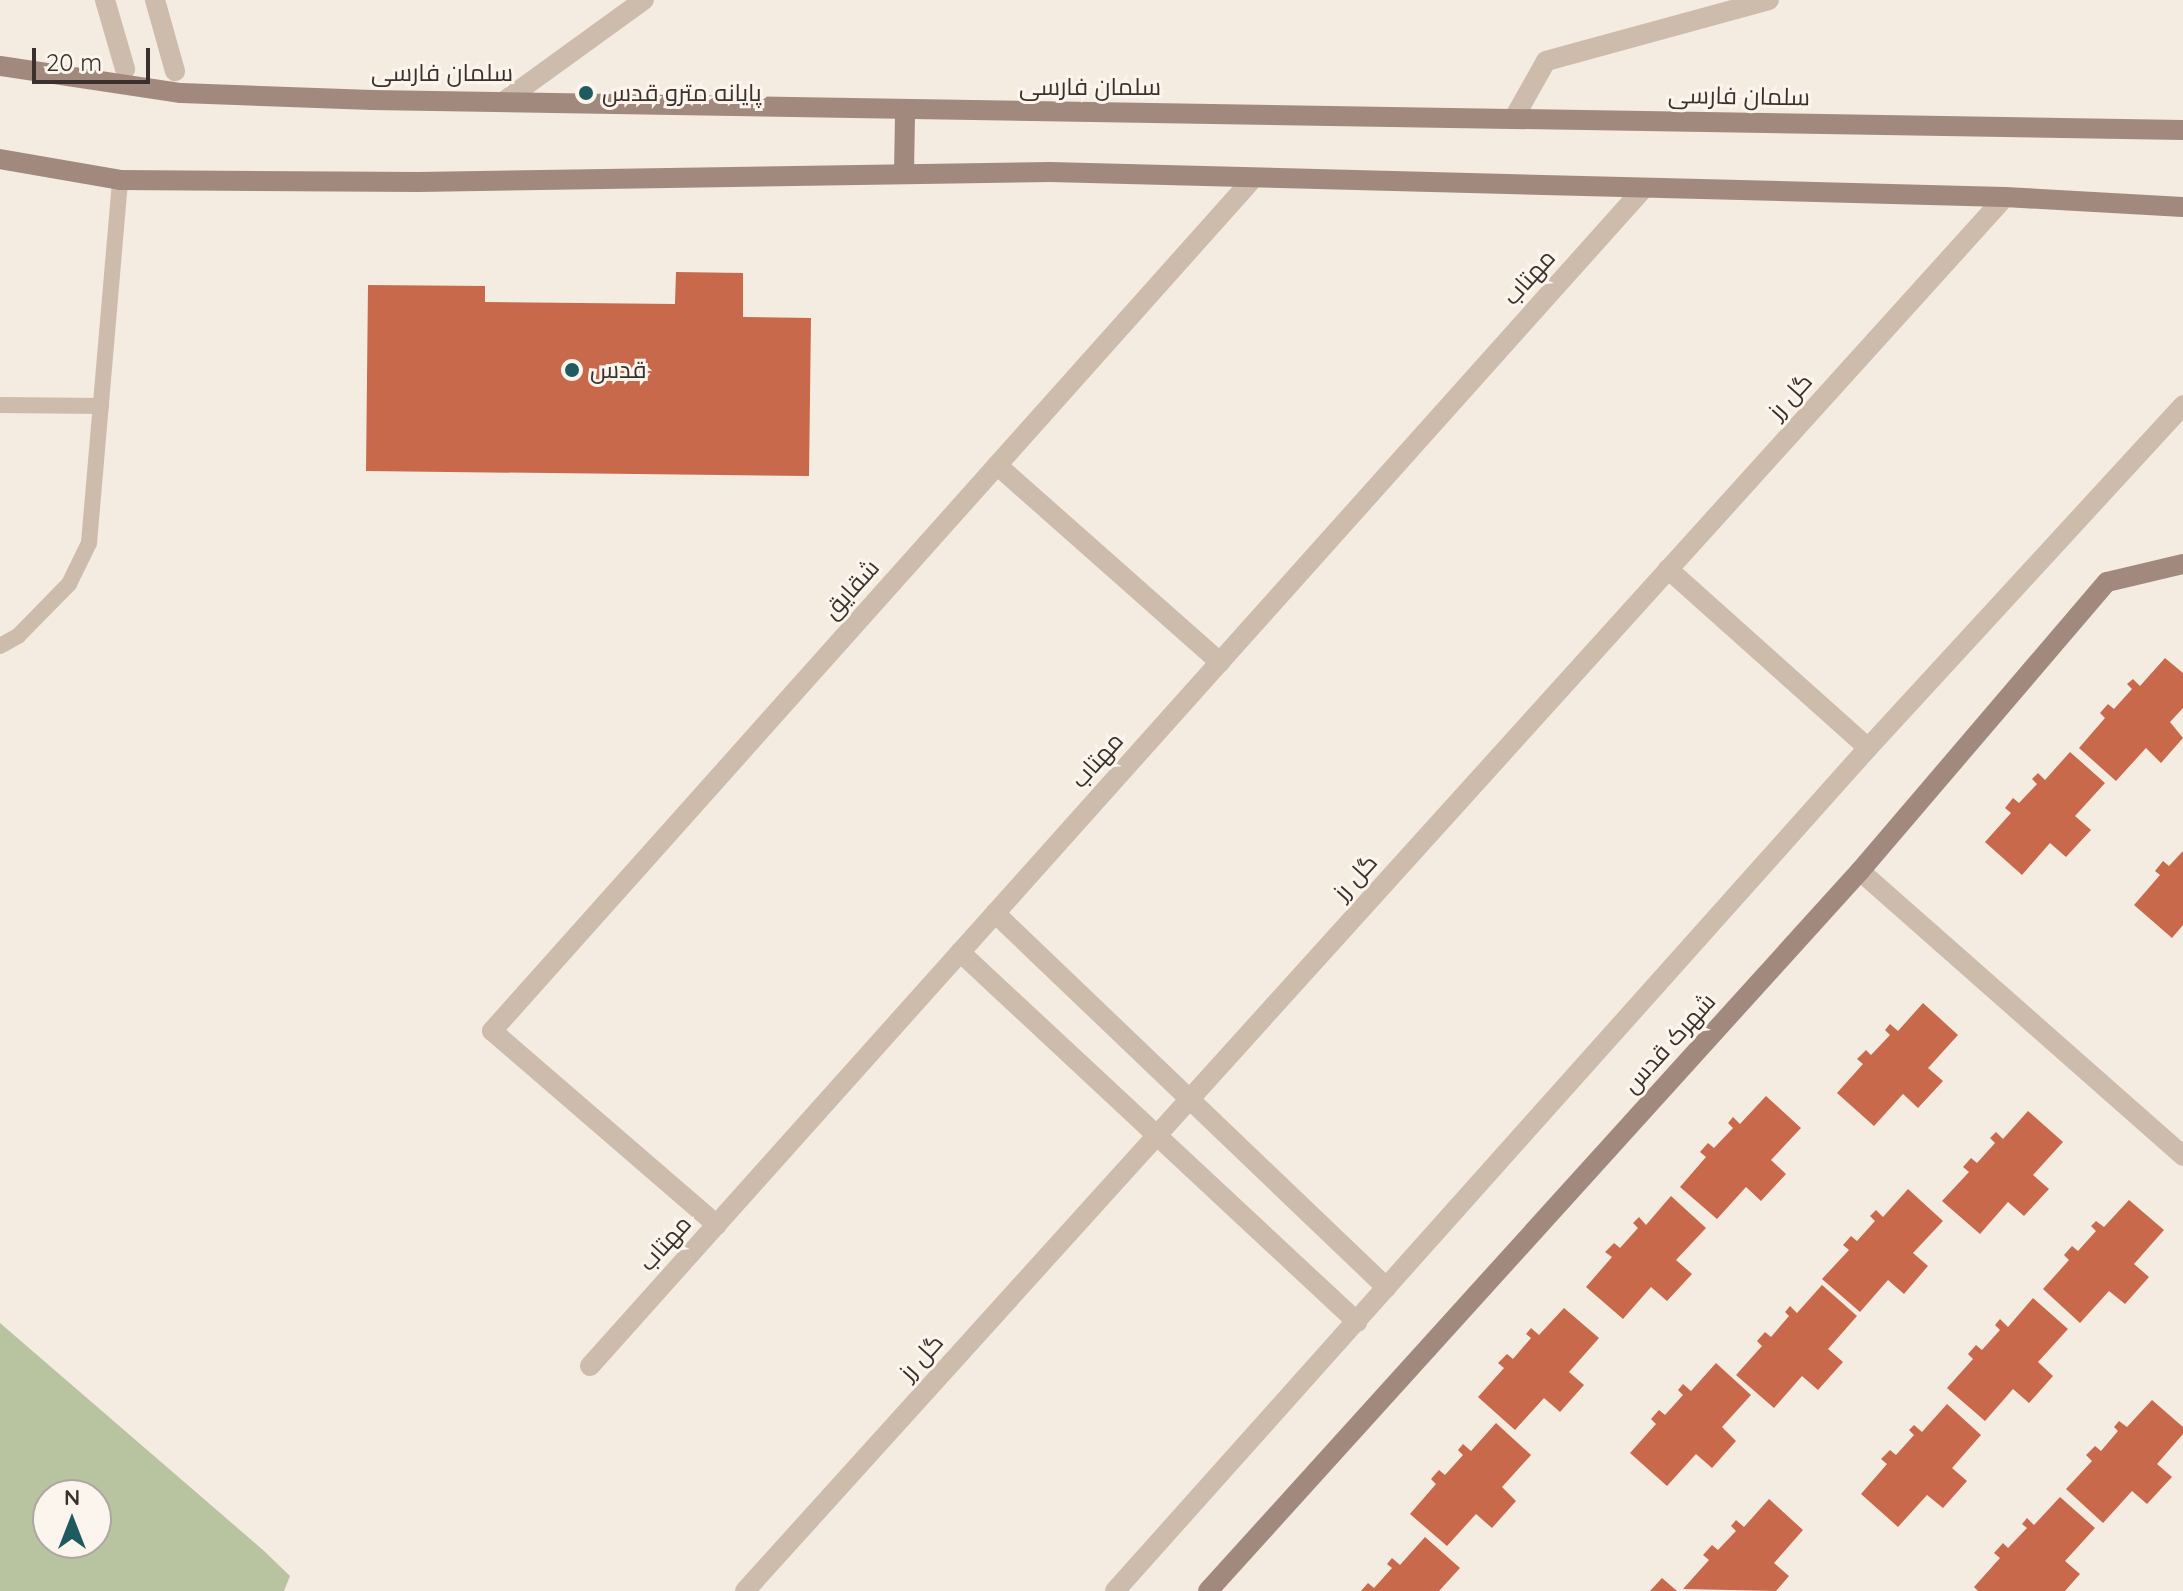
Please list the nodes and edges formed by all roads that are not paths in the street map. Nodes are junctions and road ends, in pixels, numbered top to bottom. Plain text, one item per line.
1 (105, 0) edge
2 (155, 0) edge
3 (644, 0) edge
4 (1769, 0) edge
5 (0, 66) edge
6 (125, 69) dead end
7 (175, 71) dead end
8 (507, 99) junction
9 (905, 112) junction
10 (1514, 118) junction
11 (2183, 130) edge
12 (0, 159) edge
13 (904, 172) junction
14 (120, 180) junction
15 (1250, 182) junction
16 (1643, 189) junction
17 (2005, 197) junction
18 (2183, 207) edge
19 (0, 405) edge
20 (2183, 405) edge
21 (101, 406) junction
22 (997, 465) junction
23 (2183, 564) edge
24 (1668, 569) junction
25 (0, 646) edge
26 (1220, 662) junction
27 (1868, 748) junction
28 (1860, 871) junction
29 (995, 913) junction
30 (960, 952) junction
31 (1189, 1100) junction
32 (1157, 1136) junction
33 (2183, 1156) edge
34 (717, 1225) junction
35 (1387, 1288) junction
36 (1357, 1322) junction
37 (590, 1366) dead end
38 (745, 1591) edge
39 (1115, 1591) edge
40 (1208, 1591) edge

1 - 6 street
2 - 7 street
3 - 8 street
4 - 10 street
5 - 8 main road, سلمان فارسی
8 - 9 main road, سلمان فارسی
9 - 10 main road, سلمان فارسی
9 - 13 main road
10 - 11 main road, سلمان فارسی
12 - 14 main road
13 - 14 main road
13 - 15 main road
14 - 21 lane
15 - 16 main road
15 - 22 street, شقايق
16 - 17 main road
16 - 26 street, مهتاب
17 - 18 main road
17 - 24 street, گل رز
19 - 21 lane
20 - 27 street
21 - 25 lane
22 - 26 street
22 - 34 street, شقايق
23 - 28 main road, شهرک قدس
24 - 27 street
24 - 31 street, گل رز
26 - 29 street, مهتاب
27 - 35 street
28 - 33 street
28 - 40 main road, شهرک قدس
29 - 30 street, مهتاب
29 - 31 street
30 - 32 street
30 - 34 street, مهتاب
31 - 32 street, گل رز
31 - 35 street
32 - 36 street
32 - 38 street, گل رز
34 - 37 street, مهتاب
35 - 36 street
36 - 39 street

